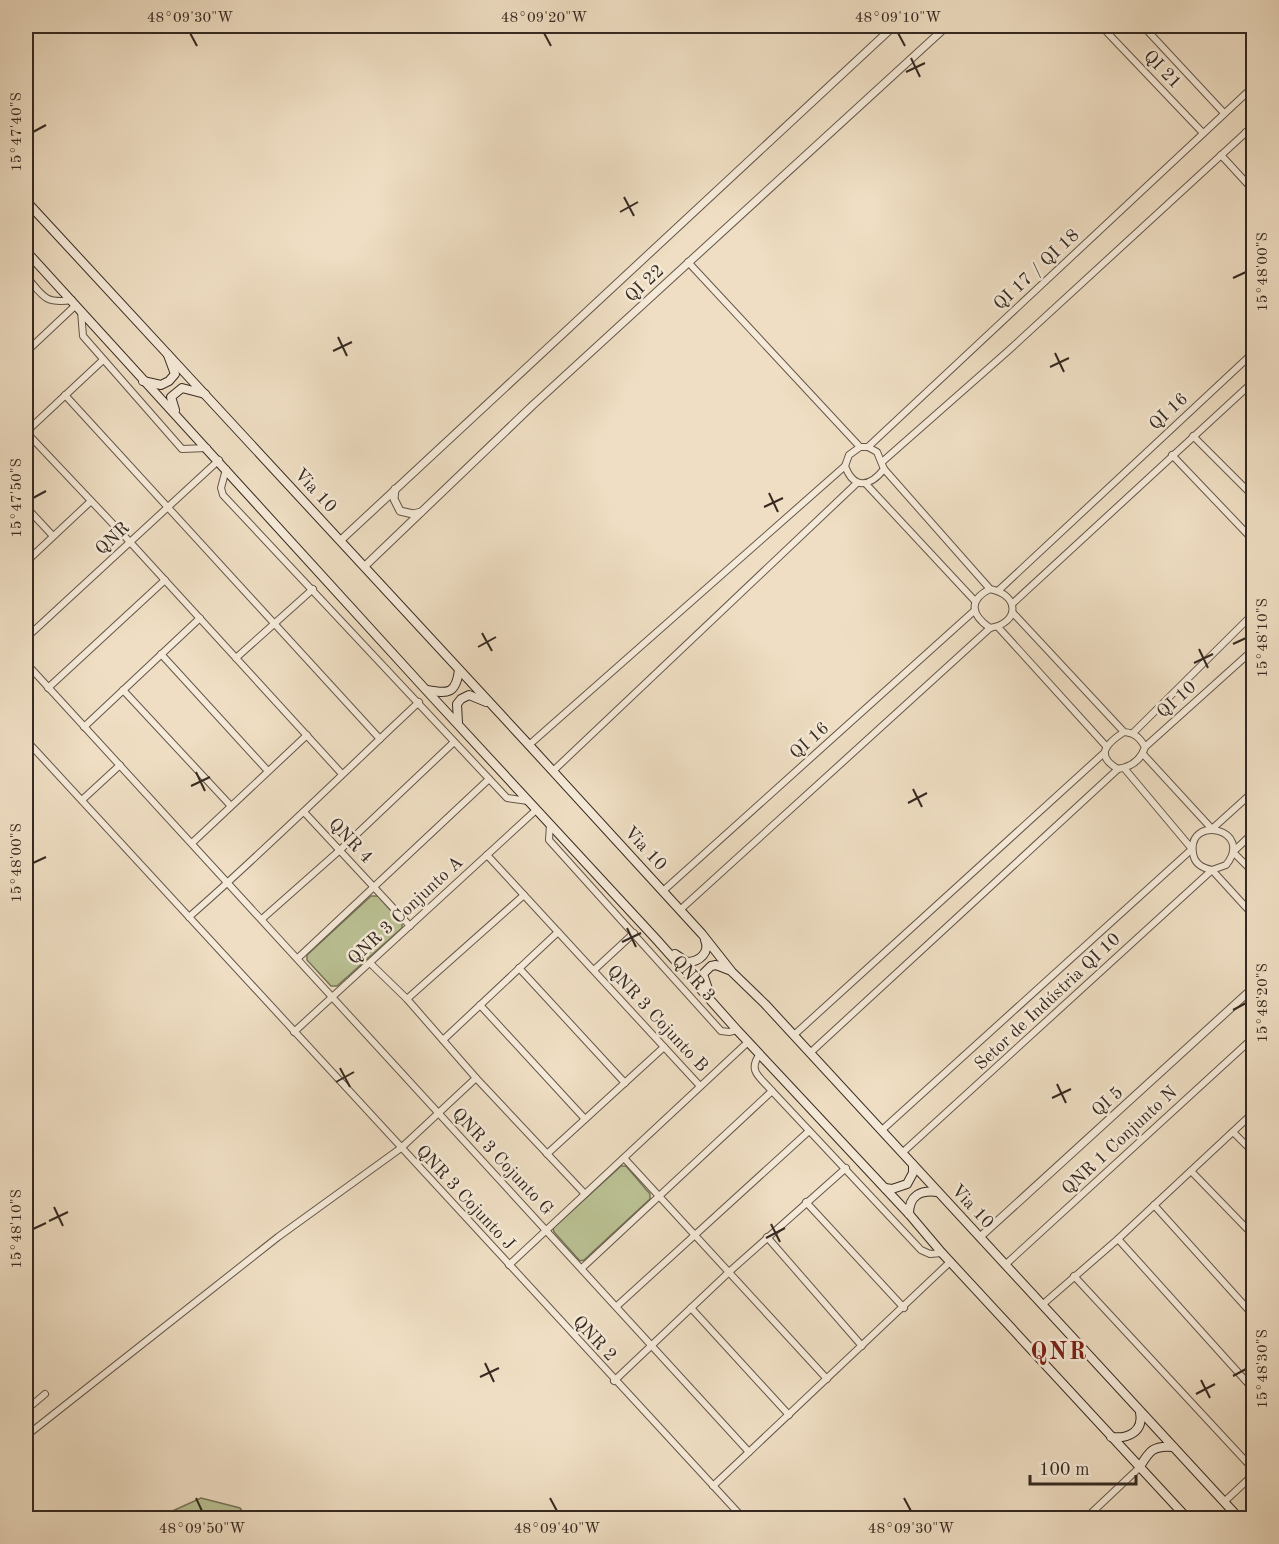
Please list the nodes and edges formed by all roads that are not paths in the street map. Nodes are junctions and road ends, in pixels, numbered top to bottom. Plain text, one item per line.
1 (894, 26) edge
2 (947, 26) edge
3 (1101, 26) edge
4 (1143, 26) edge
5 (1254, 86) edge
6 (1224, 113) junction
7 (1254, 125) edge
8 (1246, 132) junction
9 (1203, 133) junction
10 (1254, 139) edge
11 (1221, 154) junction
12 (1254, 190) edge
13 (26, 201) edge
14 (26, 251) edge
15 (688, 262) junction
16 (26, 278) edge
17 (76, 305) junction
18 (166, 351) junction
19 (26, 352) edge
20 (1254, 352) edge
21 (103, 360) junction
22 (143, 381) junction
23 (1254, 381) edge
24 (206, 394) junction
25 (65, 395) junction
26 (179, 417) junction
27 (26, 432) edge
28 (1193, 436) junction
29 (860, 447) junction
30 (868, 447) junction
31 (207, 448) junction
32 (1172, 456) junction
33 (219, 460) junction
34 (883, 465) junction
35 (845, 466) junction
36 (226, 468) junction
37 (857, 483) junction
38 (866, 484) junction
39 (395, 489) junction
40 (1254, 497) edge
41 (91, 501) junction
42 (26, 507) edge
43 (167, 507) junction
44 (420, 512) junction
45 (53, 536) junction
46 (340, 540) junction
47 (1254, 541) edge
48 (130, 542) junction
49 (26, 562) edge
50 (365, 566) junction
51 (165, 580) junction
52 (313, 589) junction
53 (990, 589) junction
54 (999, 590) junction
55 (975, 601) junction
56 (1012, 604) junction
57 (974, 611) junction
58 (1013, 613) junction
59 (1254, 613) edge
60 (200, 618) junction
61 (274, 623) junction
62 (998, 627) junction
63 (990, 628) junction
64 (26, 638) edge
65 (1254, 649) edge
66 (161, 654) junction
67 (236, 658) junction
68 (26, 663) edge
69 (459, 670) junction
70 (48, 688) junction
71 (123, 690) junction
72 (426, 690) junction
73 (419, 702) junction
74 (491, 705) junction
75 (458, 723) junction
76 (84, 727) junction
77 (1124, 732) junction
78 (1132, 733) junction
79 (307, 735) junction
80 (380, 739) junction
81 (26, 740) edge
82 (454, 742) junction
83 (529, 745) junction
84 (1105, 749) junction
85 (1144, 751) junction
86 (120, 765) junction
87 (1121, 768) junction
88 (267, 770) junction
89 (553, 771) junction
90 (342, 774) junction
91 (489, 779) junction
92 (1254, 791) edge
93 (82, 800) junction
94 (529, 802) junction
95 (230, 805) junction
96 (536, 810) junction
97 (304, 813) junction
98 (549, 824) junction
99 (1212, 829) junction
100 (1254, 832) edge
101 (192, 843) junction
102 (1192, 849) junction
103 (340, 850) junction
104 (1233, 852) junction
105 (487, 855) junction
106 (1212, 870) junction
107 (1254, 873) edge
108 (228, 883) junction
109 (375, 887) junction
110 (663, 891) junction
111 (524, 894) junction
112 (680, 910) junction
113 (1254, 916) edge
114 (189, 917) junction
115 (262, 919) junction
116 (410, 926) junction
117 (558, 932) junction
118 (634, 933) junction
119 (702, 934) junction
120 (656, 939) junction
121 (298, 958) junction
122 (370, 963) junction
123 (519, 968) junction
124 (594, 970) junction
125 (732, 972) junction
126 (1254, 987) edge
127 (333, 997) junction
128 (407, 999) junction
129 (712, 1000) junction
130 (480, 1005) junction
131 (738, 1030) junction
132 (294, 1032) junction
133 (794, 1035) junction
134 (1254, 1036) edge
135 (443, 1040) junction
136 (748, 1042) junction
137 (664, 1047) junction
138 (810, 1053) junction
139 (760, 1054) junction
140 (476, 1078) junction
141 (625, 1083) junction
142 (700, 1086) junction
143 (772, 1090) junction
144 (1254, 1112) edge
145 (439, 1113) junction
146 (585, 1119) junction
147 (882, 1130) junction
148 (809, 1131) junction
149 (1233, 1132) junction
150 (401, 1148) junction
151 (902, 1153) junction
152 (1254, 1153) edge
153 (547, 1154) junction
154 (624, 1158) junction
155 (913, 1165) junction
156 (846, 1168) junction
157 (1191, 1171) junction
158 (885, 1188) junction
159 (938, 1192) junction
160 (585, 1194) junction
161 (658, 1196) junction
162 (806, 1202) junction
163 (1154, 1205) junction
164 (909, 1214) junction
165 (546, 1229) junction
166 (694, 1235) junction
167 (1254, 1236) edge
168 (767, 1237) junction
169 (980, 1237) junction
170 (1118, 1239) junction
171 (942, 1253) junction
172 (950, 1262) junction
173 (509, 1265) junction
174 (1005, 1265) junction
175 (582, 1268) junction
176 (729, 1272) junction
177 (1074, 1276) junction
178 (1042, 1305) junction
179 (616, 1306) junction
180 (691, 1308) junction
181 (904, 1308) junction
182 (1254, 1316) edge
183 (652, 1346) junction
184 (862, 1346) junction
185 (827, 1379) junction
186 (614, 1381) junction
187 (1254, 1390) edge
188 (45, 1394) dead end
189 (26, 1410) edge
190 (1139, 1411) junction
191 (789, 1415) junction
192 (26, 1436) edge
193 (1111, 1437) junction
194 (1173, 1447) junction
195 (749, 1452) junction
196 (1139, 1468) junction
197 (1254, 1470) edge
198 (1254, 1474) edge
199 (713, 1486) junction
200 (1224, 1502) junction
201 (743, 1518) edge
202 (1086, 1518) edge
203 (1187, 1518) edge
204 (1239, 1518) edge

1 - 39 street
2 - 15 street, QI 22
3 - 9 street, QI 21
4 - 6 street, QI 21
5 - 6 street, QI 17 / QI 18
6 - 9 street, QI 17 / QI 18
7 - 8 street
8 - 10 street
8 - 11 street
9 - 30 street, QI 17 / QI 18
11 - 12 street
11 - 34 street
13 - 18 main road, Via 10
14 - 17 main road
15 - 29 street
15 - 44 street, QI 22
16 - 17 street
17 - 19 street
17 - 21 street
17 - 22 main road
18 - 22 main road
18 - 24 main road, Via 10
20 - 54 street, QI 16
21 - 25 street
21 - 31 street
22 - 26 main road
23 - 28 street
24 - 26 main road
24 - 46 main road, Via 10
25 - 27 street
25 - 43 street
26 - 31 main road
27 - 41 street
28 - 32 street
28 - 40 street
29 - 30 street
29 - 35 street
30 - 34 street
31 - 33 main road
32 - 47 street
32 - 56 street
33 - 36 main road
33 - 43 street, QNR
34 - 38 street
34 - 53 street
35 - 37 street
35 - 83 street
36 - 52 street
36 - 72 main road
37 - 38 street
37 - 89 street
38 - 55 street
39 - 44 street
39 - 46 street
41 - 45 street
41 - 48 street
42 - 45 street
43 - 48 street, QNR
43 - 61 street
44 - 50 street, QI 22
45 - 49 street
46 - 50 main road, Via 10
48 - 51 street
48 - 64 street, QNR
50 - 69 main road, Via 10
51 - 60 street
51 - 70 street
52 - 61 street
52 - 73 street
53 - 54 street
53 - 55 street
54 - 56 street
55 - 57 street
56 - 58 street
57 - 63 street
57 - 110 street, QI 16
58 - 62 street
58 - 77 street
59 - 78 street
60 - 66 street
60 - 67 street
61 - 67 street
61 - 80 street
62 - 63 street
62 - 84 street
63 - 112 street
65 - 85 street, QI 10
66 - 71 street
66 - 88 street
67 - 79 street
68 - 70 street
69 - 72 main road
69 - 74 main road, Via 10
70 - 76 street
71 - 76 street
71 - 95 street
72 - 75 main road
73 - 80 street
73 - 82 street
74 - 75 main road
74 - 83 main road, Via 10
75 - 94 main road
76 - 86 street
77 - 78 street
77 - 84 street
78 - 85 street
79 - 88 street
79 - 90 street
80 - 90 street
81 - 93 street
82 - 91 street
82 - 103 street
83 - 89 main road, Via 10
84 - 87 street
84 - 133 street
85 - 87 street
85 - 99 street
86 - 93 street
86 - 101 street
87 - 102 street
87 - 138 street
88 - 95 street
89 - 110 main road, Via 10
90 - 97 street
91 - 94 street
91 - 109 street
92 - 99 street
93 - 114 street
94 - 96 main road
95 - 101 street
96 - 98 main road
96 - 105 street, QNR 3 Conjunto A
97 - 103 street, QNR 4
97 - 108 street, QNR 4
98 - 118 street, QNR 3
98 - 120 main road
99 - 102 street
99 - 104 street
100 - 104 street
101 - 108 street
102 - 106 street
102 - 147 street, Setor de Indústria QI 10
103 - 109 street, QNR 4
103 - 115 street
104 - 106 street
104 - 107 street
105 - 111 street, QNR 3 Cojunto B
105 - 116 street, QNR 3 Conjunto A
106 - 113 street
106 - 151 street, Setor de Indústria QI 10
108 - 114 street, QNR 4
108 - 115 street, QNR 3 Cojunto G
109 - 116 street
109 - 121 street, QNR 4
110 - 112 main road, Via 10
111 - 117 street, QNR 3 Cojunto B
111 - 128 street
112 - 119 main road, Via 10
114 - 132 street
115 - 121 street, QNR 3 Cojunto G
116 - 122 street, QNR 3 Conjunto A
117 - 123 street
117 - 124 street, QNR 3 Cojunto B
118 - 124 street
118 - 131 street, QNR 3
119 - 120 main road
119 - 125 main road, Via 10
120 - 129 main road
121 - 127 street, QNR 3 Cojunto G
122 - 127 street, QNR 3 Conjunto A
122 - 128 street
123 - 130 street
123 - 141 street
124 - 137 street, QNR 3 Cojunto B
125 - 129 main road
125 - 133 main road, Via 10
126 - 169 street, QI 5
127 - 132 street, QNR 3 Conjunto A
127 - 145 street, QNR 3 Cojunto G
128 - 135 street
129 - 131 main road
130 - 135 street
130 - 146 street
131 - 136 main road
132 - 150 street, QNR 3 Cojunto J
133 - 138 main road, Via 10
134 - 174 street, QNR 1 Conjunto N
135 - 140 street
136 - 139 main road
136 - 142 street
137 - 141 street
137 - 142 street, QNR 3 Cojunto B
138 - 147 main road, Via 10
139 - 143 street
139 - 158 main road
140 - 145 street
140 - 153 street
141 - 146 street
142 - 154 street
143 - 148 street
143 - 161 street
144 - 149 street
145 - 150 street
145 - 165 street, QNR 3 Cojunto G
146 - 153 street
147 - 151 main road, Via 10
148 - 156 street
148 - 166 street
149 - 152 street
149 - 157 street
150 - 173 street, QNR 3 Cojunto J
150 - 192 street
151 - 155 main road, Via 10
153 - 160 street
154 - 160 street
154 - 161 street
155 - 158 main road
155 - 159 main road, Via 10
156 - 162 street, QNR 2
156 - 171 street
157 - 163 street
157 - 167 street
158 - 164 main road
159 - 164 main road
159 - 169 main road, Via 10
160 - 165 street
161 - 166 street
161 - 175 street
162 - 168 street, QNR 2
162 - 181 street
163 - 170 street
163 - 182 street
164 - 171 main road
165 - 173 street
165 - 175 street, QNR 3 Cojunto G
166 - 176 street
166 - 179 street
168 - 176 street, QNR 2
168 - 184 street
169 - 174 main road, Via 10
170 - 177 street
170 - 187 street
171 - 172 main road
172 - 181 street
172 - 193 main road
173 - 186 street, QNR 2
174 - 178 main road, Via 10
175 - 179 street, QNR 3 Cojunto G
176 - 180 street, QNR 2
176 - 185 street
177 - 178 street
177 - 197 street
178 - 190 main road, Via 10
179 - 183 street, QNR 3 Cojunto G
180 - 183 street, QNR 2
180 - 191 street
181 - 184 street
183 - 186 street, QNR 2
183 - 195 street, QNR 3 Cojunto G
184 - 185 street
185 - 191 street
186 - 199 street
188 - 189 street
190 - 193 main road
190 - 194 main road, Via 10
191 - 195 street
193 - 196 main road
194 - 196 main road
194 - 200 main road, Via 10
195 - 199 street
196 - 202 street
196 - 203 main road
198 - 200 street
199 - 201 street
200 - 204 main road, Via 10

